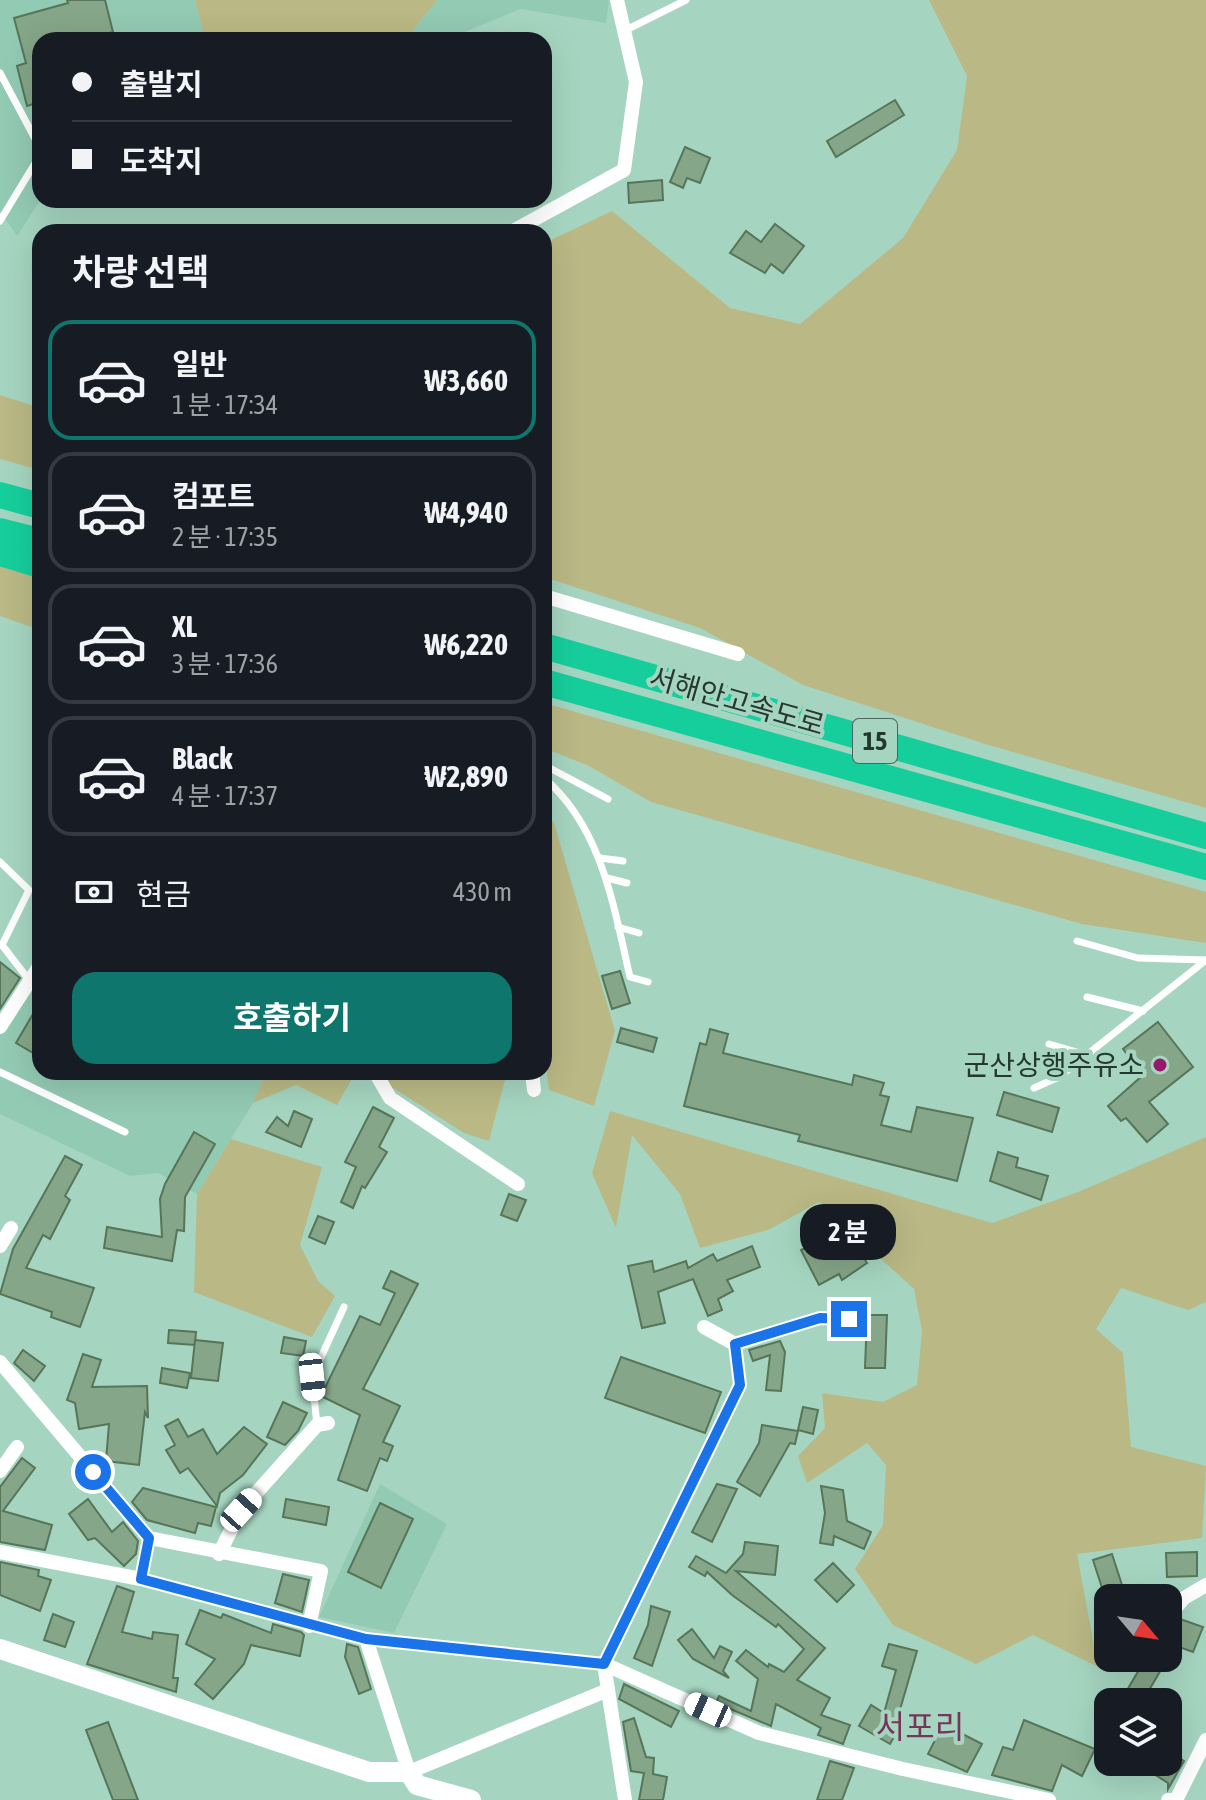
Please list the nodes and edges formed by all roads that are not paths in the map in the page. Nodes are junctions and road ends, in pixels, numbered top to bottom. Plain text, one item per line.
1 (617, 0) edge
2 (686, 0) edge
3 (624, 31) junction
4 (0, 73) edge
5 (32, 133) edge
6 (32, 168) edge
7 (0, 221) edge
8 (526, 224) edge
9 (0, 495) edge
10 (32, 504) edge
11 (0, 531) edge
12 (32, 539) edge
13 (0, 553) edge
14 (32, 563) edge
15 (552, 598) edge
16 (552, 648) edge
17 (738, 654) dead end
18 (552, 684) edge
19 (552, 769) edge
20 (552, 785) edge
21 (608, 799) dead end
22 (1206, 836) edge
23 (600, 858) junction
24 (623, 861) dead end
25 (0, 862) edge
26 (1206, 867) edge
27 (607, 878) junction
28 (627, 883) dead end
29 (618, 927) junction
30 (639, 933) dead end
31 (1077, 941) dead end
32 (1206, 960) edge
33 (31, 982) joint
34 (648, 982) dead end
35 (1087, 997) dead end
36 (1143, 1011) junction
37 (0, 1027) edge
38 (1049, 1044) dead end
39 (1087, 1055) junction
40 (0, 1072) edge
41 (380, 1080) edge
42 (533, 1080) edge
43 (1034, 1088) dead end
44 (534, 1090) dead end
45 (125, 1132) dead end
46 (518, 1184) dead end
47 (11, 1228) dead end
48 (0, 1246) edge
49 (344, 1307) dead end
50 (849, 1319) dead end
51 (704, 1327) dead end
52 (735, 1344) junction
53 (0, 1362) edge
54 (322, 1424) joint
55 (17, 1447) dead end
56 (0, 1471) edge
57 (149, 1538) junction
58 (0, 1552) edge
59 (219, 1554) junction
60 (141, 1579) junction
61 (1206, 1585) edge
62 (1182, 1600) edge
63 (309, 1626) junction
64 (366, 1639) junction
65 (0, 1649) edge
66 (604, 1664) junction
67 (608, 1690) junction
68 (1206, 1740) edge
69 (409, 1772) junction
70 (471, 1800) edge
71 (625, 1800) edge
72 (1049, 1800) edge
73 (1168, 1800) edge
74 (1176, 1800) edge

1 - 3 street
2 - 3 lane
3 - 8 street
4 - 5 lane
6 - 7 lane
9 - 10 highway
11 - 12 highway
13 - 14 highway
15 - 17 street
16 - 22 highway, 서해안고속도로 / 15
18 - 26 highway, 서해안고속도로 / 15
19 - 21 lane
20 - 23 lane
23 - 24 lane
23 - 27 lane
25 - 33 lane
27 - 28 lane
27 - 29 lane
29 - 30 lane
29 - 34 lane
31 - 32 lane
32 - 36 lane
33 - 37 street
35 - 36 lane
36 - 39 lane
38 - 39 lane
39 - 43 lane
40 - 45 lane
41 - 46 street
42 - 44 street
47 - 48 street
49 - 54 lane
50 - 52 street
51 - 52 street
52 - 66 street
53 - 57 street
54 - 59 street
55 - 56 street
57 - 59 street
57 - 60 street
58 - 60 street
59 - 63 street
60 - 63 street
61 - 62 street
63 - 64 street
64 - 66 street
64 - 69 street
65 - 69 street
66 - 67 street
66 - 72 street
67 - 69 street
67 - 71 street
68 - 74 street
69 - 70 street
73 - 74 street

